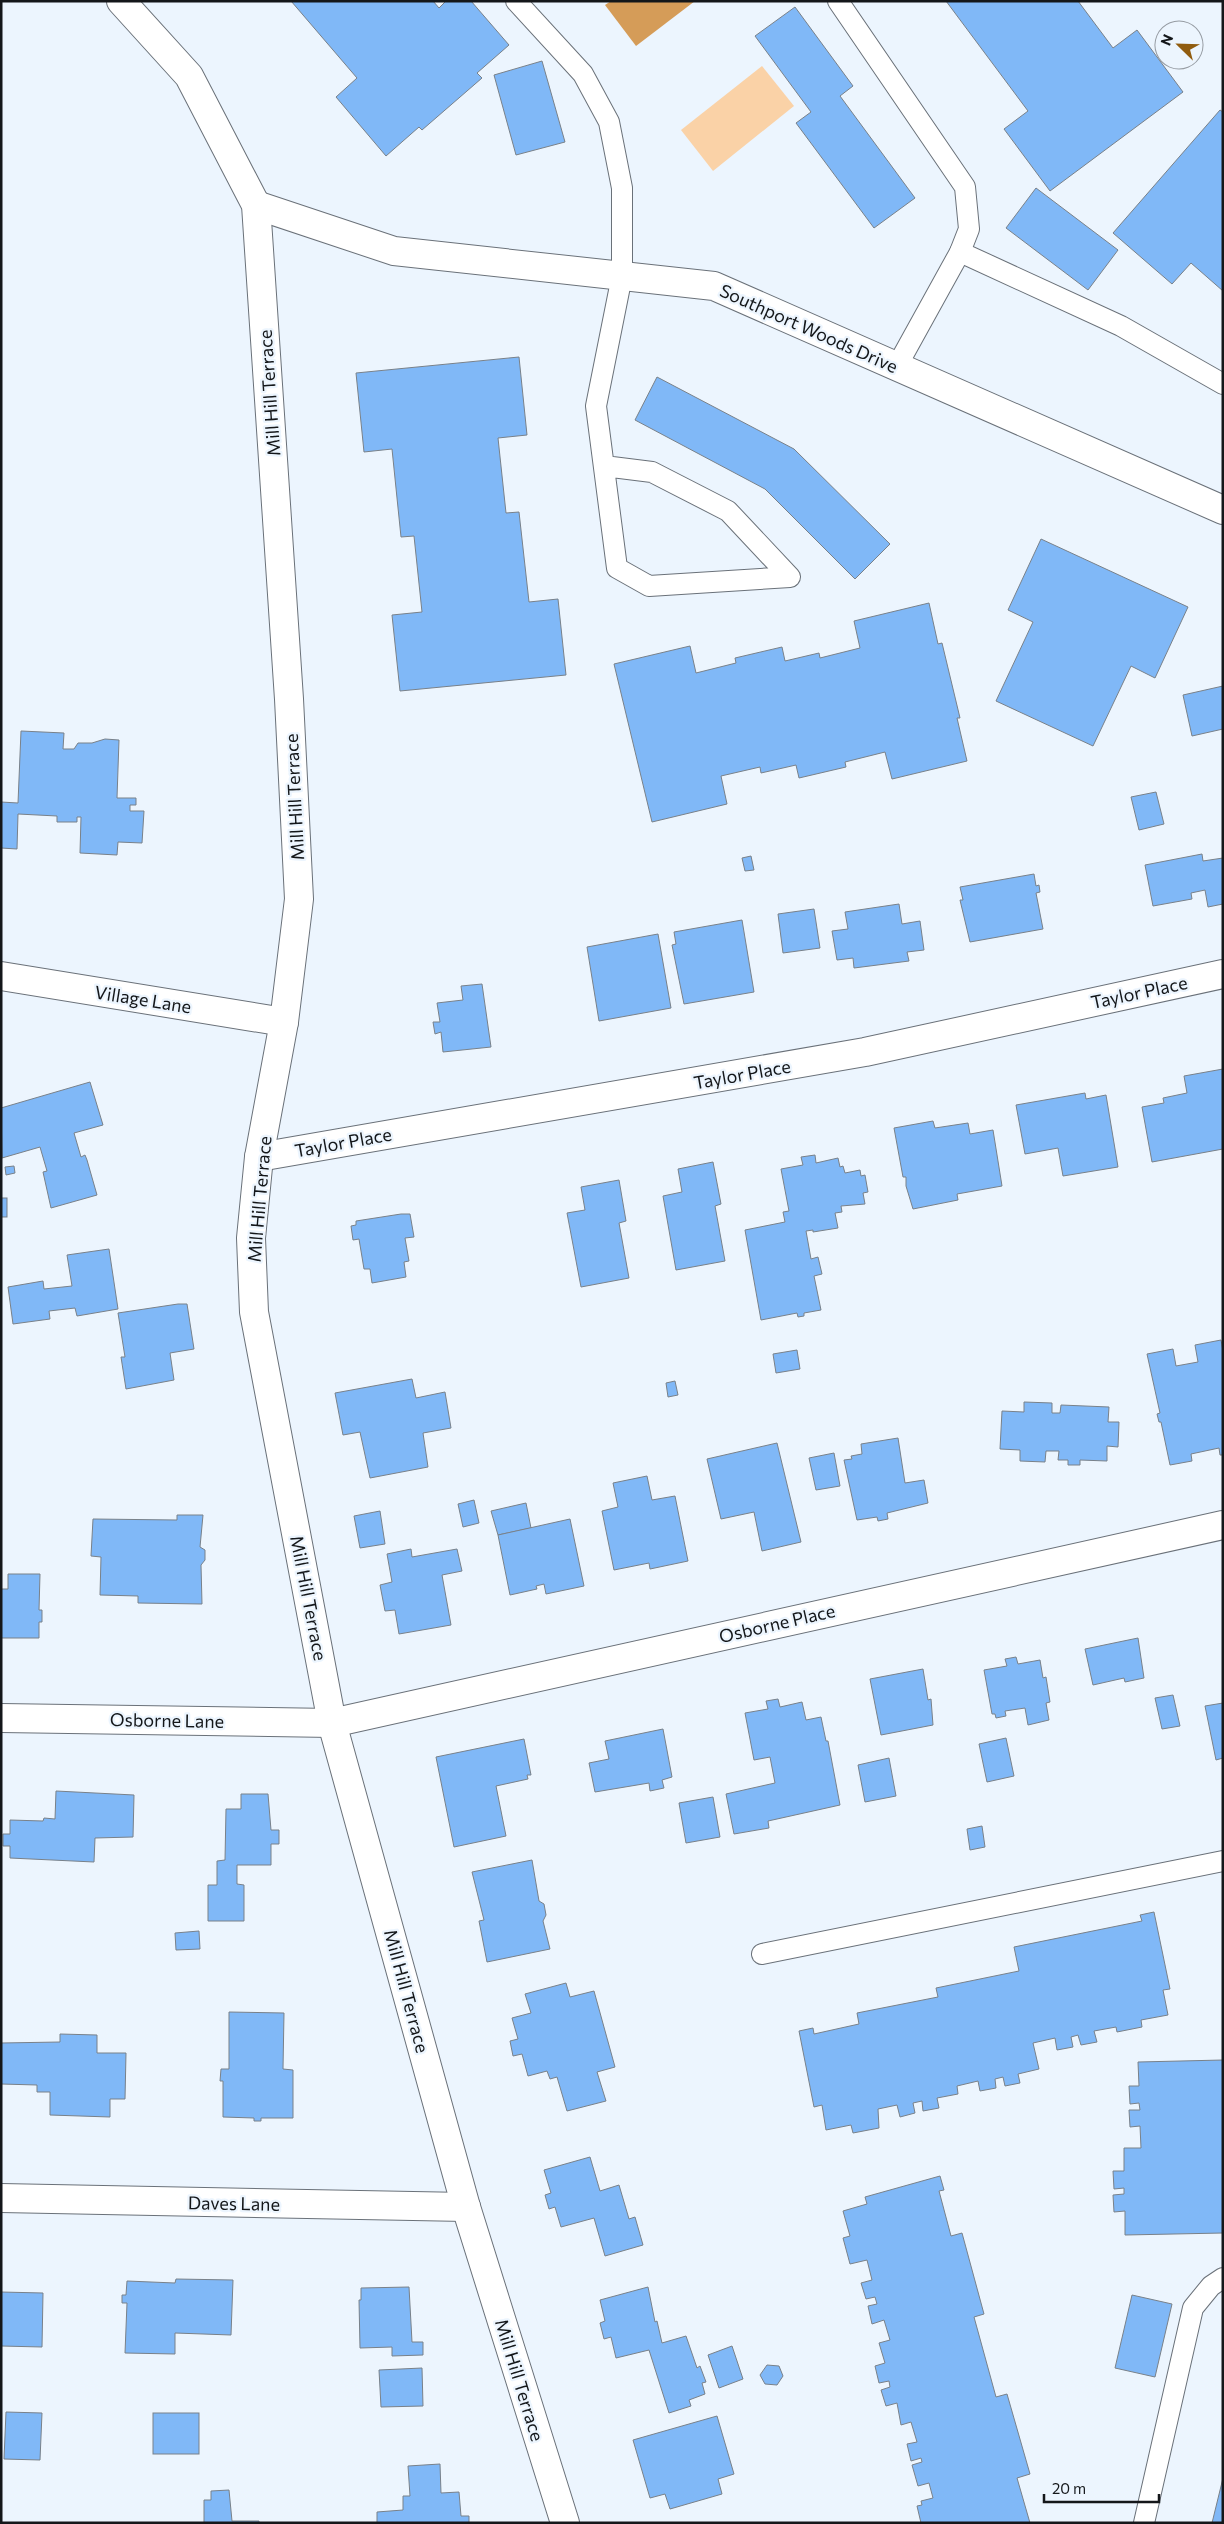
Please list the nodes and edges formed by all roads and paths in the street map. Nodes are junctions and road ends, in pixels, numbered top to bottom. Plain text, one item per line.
1 (121, 1) edge
2 (516, 1) edge
3 (838, 1) edge
4 (256, 204) junction
5 (960, 252) junction
6 (622, 276) junction
7 (897, 366) junction
8 (1223, 384) edge
9 (604, 466) junction
10 (1223, 510) edge
11 (1223, 974) edge
12 (1, 976) edge
13 (284, 1022) junction
14 (259, 1157) junction
15 (1223, 1525) edge
16 (1, 1718) edge
17 (332, 1723) junction
18 (1223, 1861) edge
19 (762, 1954) dead end
20 (1, 2198) edge
21 (466, 2207) junction
22 (1223, 2278) edge
23 (565, 2523) edge
24 (1144, 2523) edge

1 - 4 street, Mill Hill Terrace
2 - 6 lane
3 - 5 lane
4 - 6 street, Southport Woods Drive
4 - 13 street, Mill Hill Terrace
5 - 7 lane
5 - 8 lane
6 - 7 street, Southport Woods Drive
6 - 9 lane
7 - 10 street, Southport Woods Drive
9 - 9 lane
11 - 14 street, Taylor Place
12 - 13 street, Village Lane
13 - 14 street, Mill Hill Terrace
14 - 17 street, Mill Hill Terrace
15 - 17 street, Osborne Place
16 - 17 street, Osborne Lane
17 - 21 street, Mill Hill Terrace
18 - 19 lane
20 - 21 street, Daves Lane
21 - 23 street, Mill Hill Terrace
22 - 24 lane

